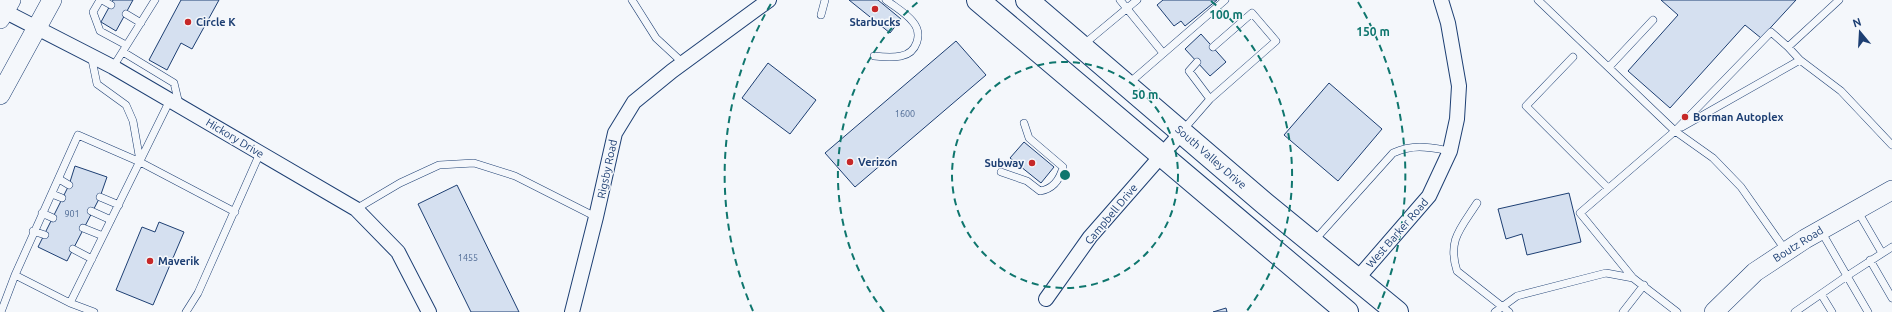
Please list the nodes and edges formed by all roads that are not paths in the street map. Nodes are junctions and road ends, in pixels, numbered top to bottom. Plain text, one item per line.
1 (52, 0) edge
2 (101, 0) edge
3 (632, 0) edge
4 (769, 0) edge
5 (825, 0) edge
6 (886, 0) edge
7 (978, 0) edge
8 (1027, 0) edge
9 (1120, 0) edge
10 (1136, 0) edge
11 (1225, 0) edge
12 (1441, 0) edge
13 (1538, 0) edge
14 (1839, 0) edge
15 (152, 1) edge
16 (111, 5) dead end
17 (1127, 8) junction
18 (4, 10) edge
19 (126, 14) dead end
20 (821, 15) dead end
21 (1653, 20) dead end
22 (141, 24) junction
23 (36, 27) junction
24 (1081, 46) junction
25 (1213, 47) dead end
26 (1788, 47) junction
27 (124, 49) junction
28 (1163, 54) junction
29 (91, 55) junction
30 (874, 56) dead end
31 (1573, 57) dead end
32 (1800, 60) junction
33 (1197, 62) dead end
34 (683, 63) junction
35 (113, 67) junction
36 (1609, 68) junction
37 (1127, 85) junction
38 (0, 95) edge
39 (1210, 99) junction
40 (175, 103) junction
41 (1024, 123) dead end
42 (1675, 131) junction
43 (1182, 132) junction
44 (1892, 145) edge
45 (1450, 151) junction
46 (260, 153) junction
47 (1161, 156) junction
48 (140, 162) junction
49 (1001, 172) dead end
50 (59, 179) junction
51 (69, 185) dead end
52 (1608, 188) junction
53 (1892, 190) edge
54 (52, 194) junction
55 (100, 197) dead end
56 (62, 198) dead end
57 (1477, 203) dead end
58 (118, 205) junction
59 (356, 209) junction
60 (1857, 210) junction
61 (91, 211) dead end
62 (235, 212) junction
63 (42, 214) junction
64 (596, 217) junction
65 (53, 218) dead end
66 (111, 220) junction
67 (83, 228) dead end
68 (1820, 230) junction
69 (33, 231) junction
70 (44, 235) dead end
71 (103, 236) junction
72 (1313, 243) junction
73 (1892, 247) edge
74 (73, 250) dead end
75 (1786, 252) junction
76 (1882, 253) junction
77 (92, 260) junction
78 (1870, 260) junction
79 (15, 275) junction
80 (1847, 276) junction
81 (1633, 278) junction
82 (1357, 279) junction
83 (1644, 285) junction
84 (1821, 294) junction
85 (1892, 298) edge
86 (1046, 299) dead end
87 (70, 303) junction
88 (1501, 307) junction
89 (1, 312) edge
90 (94, 312) edge
91 (186, 312) edge
92 (429, 312) edge
93 (572, 312) edge
94 (1347, 312) edge
95 (1397, 312) edge
96 (1495, 312) edge
97 (1509, 312) edge
98 (1623, 312) edge
99 (1677, 312) edge
100 (1714, 312) edge
101 (1795, 312) edge
102 (1832, 312) edge
103 (1868, 312) edge

1 - 23 main road
2 - 16 lane
2 - 27 lane
3 - 34 lane
4 - 34 street, Rigsby Road
5 - 20 lane
6 - 30 lane
7 - 47 main road
8 - 24 main road, South Valley Drive
9 - 17 lane
10 - 17 lane
11 - 28 lane
12 - 45 street, West Barker Road
13 - 36 lane
14 - 26 lane
15 - 22 lane
17 - 24 lane
17 - 28 lane
18 - 23 street, Hickory Drive
19 - 22 lane
21 - 36 lane
22 - 27 lane
23 - 29 street, Hickory Drive
23 - 38 main road
24 - 37 main road, South Valley Drive
25 - 39 lane
26 - 32 lane
26 - 42 lane
27 - 35 lane
27 - 40 lane
28 - 37 lane
29 - 35 street, Hickory Drive
29 - 48 lane
31 - 52 lane
32 - 42 lane
32 - 44 lane
33 - 39 lane
34 - 64 street, Rigsby Road
35 - 40 street, Hickory Drive
36 - 42 lane
37 - 43 main road, South Valley Drive
39 - 43 lane
40 - 46 street, Hickory Drive
40 - 48 lane
41 - 49 lane
42 - 52 lane
42 - 75 lane
43 - 47 street, Campbell Drive
43 - 72 main road, South Valley Drive
45 - 72 lane
45 - 82 street, West Barker Road
46 - 59 street, Hickory Drive
46 - 62 lane
47 - 86 street, Campbell Drive
47 - 94 main road
48 - 50 lane
48 - 58 lane
48 - 62 lane
50 - 51 lane
50 - 54 lane
52 - 81 lane
53 - 60 main road, Boutz Road
54 - 56 lane
54 - 63 lane
55 - 58 lane
57 - 88 lane
58 - 66 lane
59 - 64 lane
59 - 92 street, Hickory Drive
60 - 68 main road, Boutz Road
60 - 76 lane
61 - 66 lane
62 - 91 lane
63 - 65 lane
63 - 69 lane
64 - 93 street, Rigsby Road
66 - 71 lane
67 - 71 lane
68 - 75 main road, Boutz Road
68 - 80 lane
69 - 70 lane
69 - 79 lane
71 - 77 lane
72 - 82 main road, South Valley Drive
73 - 76 lane
74 - 77 lane
75 - 100 main road, Boutz Road
76 - 78 lane
77 - 87 lane
78 - 80 lane
78 - 85 lane
79 - 87 lane
79 - 89 lane
80 - 84 lane
80 - 103 lane
81 - 83 lane
81 - 88 lane
82 - 95 main road, South Valley Drive
83 - 98 lane
83 - 99 lane
84 - 101 lane
84 - 102 lane
87 - 90 lane
88 - 96 lane
88 - 97 lane

